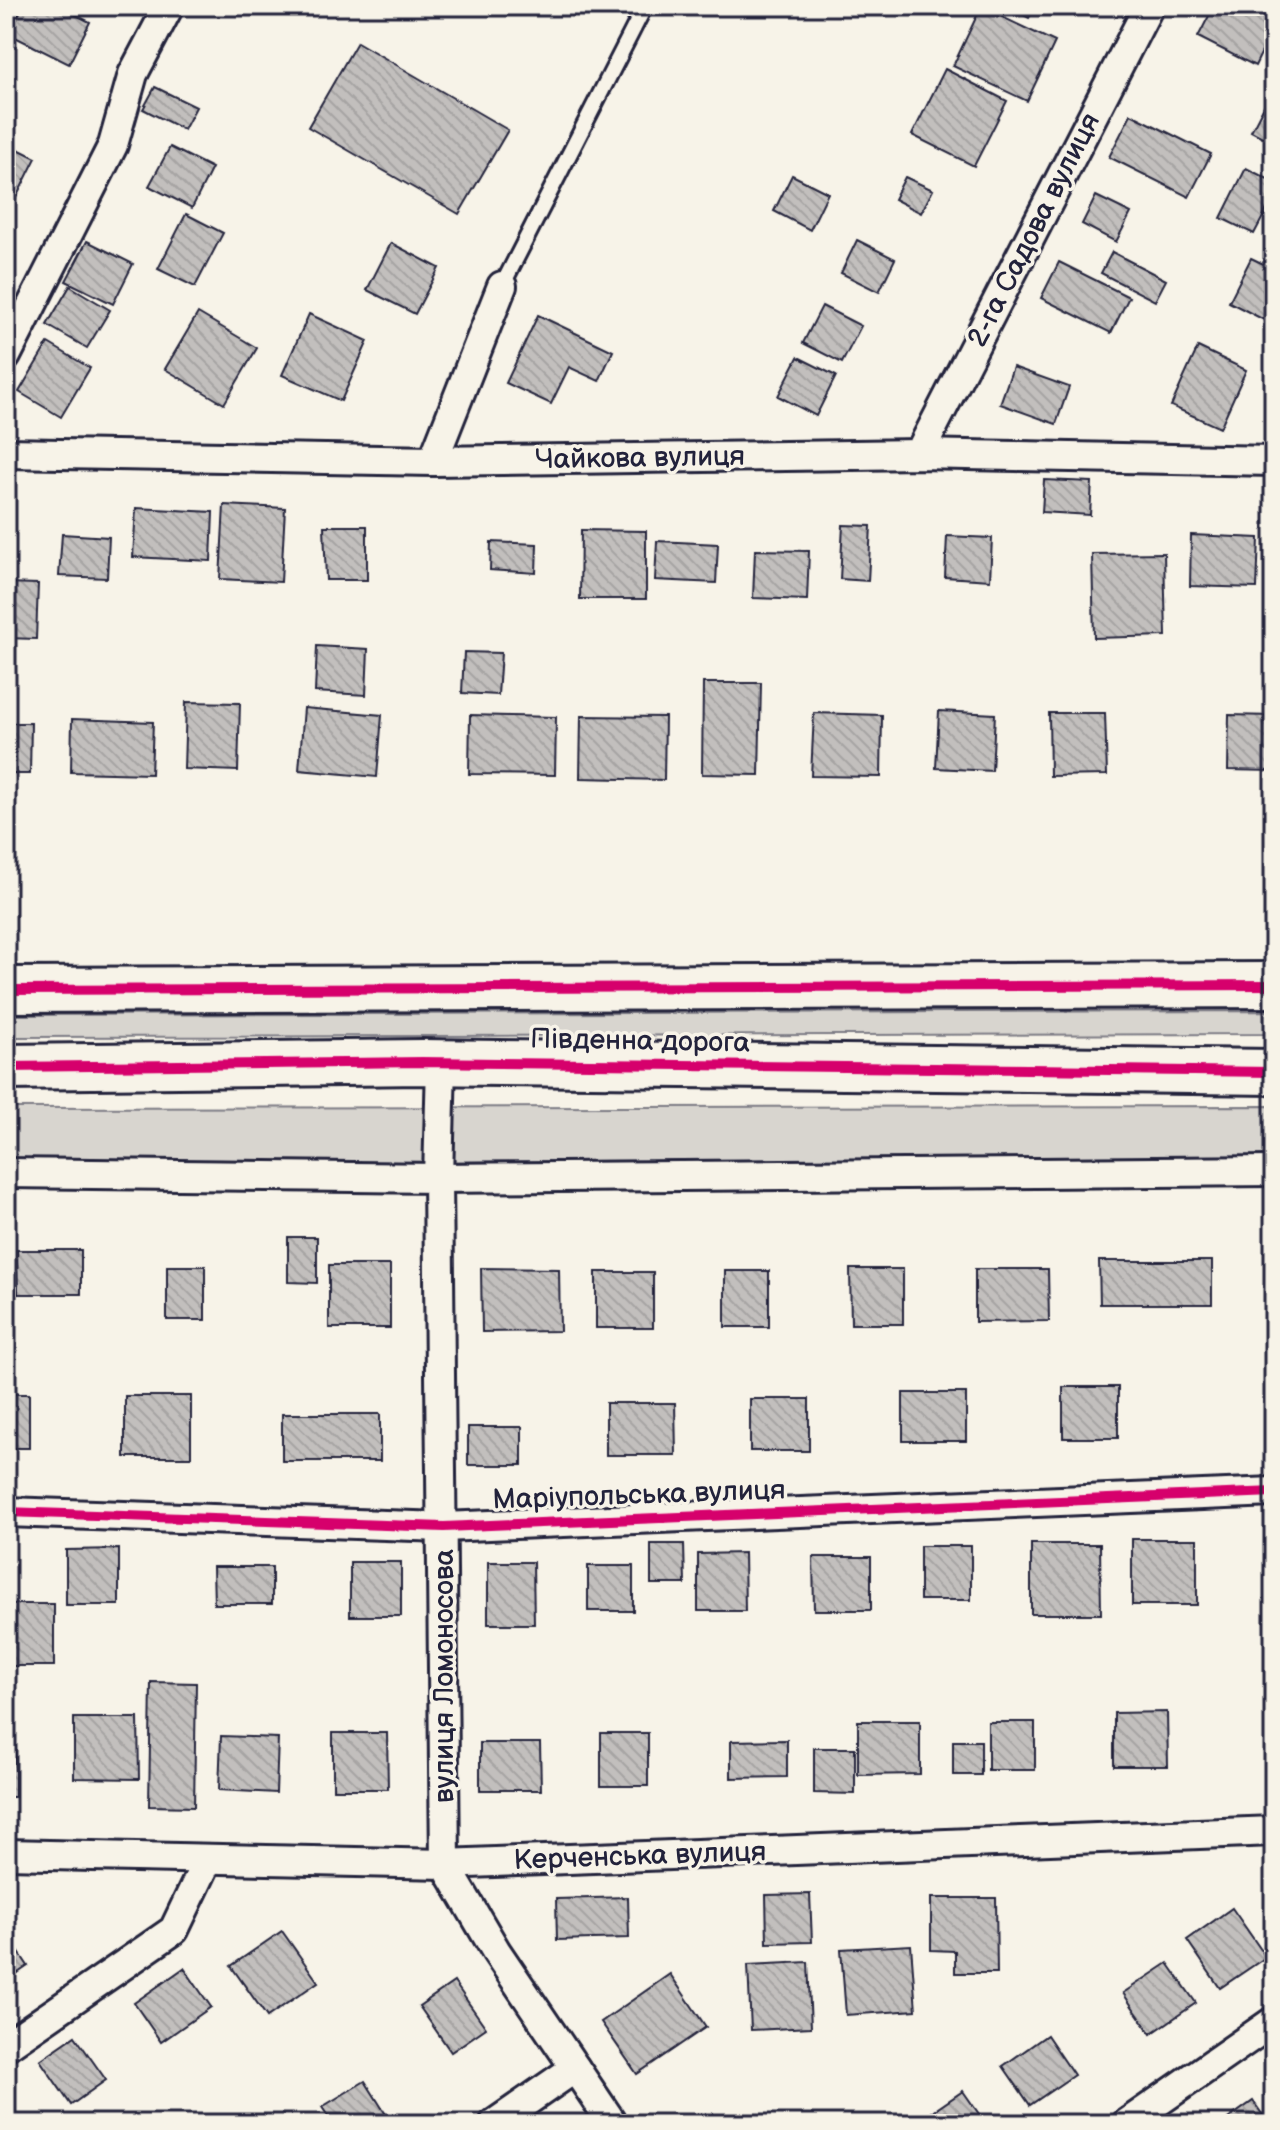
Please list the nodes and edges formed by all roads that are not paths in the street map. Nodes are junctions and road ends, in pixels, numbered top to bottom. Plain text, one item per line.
1 (169, 6) edge
2 (645, 6) edge
3 (1149, 6) edge
4 (502, 286) joint
5 (6, 356) edge
6 (6, 453) edge
7 (919, 454) junction
8 (433, 461) junction
9 (1274, 461) edge
10 (1274, 985) edge
11 (6, 990) edge
12 (441, 1063) junction
13 (6, 1067) edge
14 (1274, 1072) edge
15 (1274, 1171) edge
16 (6, 1173) edge
17 (438, 1178) junction
18 (1274, 1492) edge
19 (6, 1512) edge
20 (444, 1527) junction
21 (1274, 1831) edge
22 (6, 1854) edge
23 (208, 1859) junction
24 (445, 1864) junction
25 (1274, 2021) edge
26 (6, 2046) edge
27 (575, 2068) junction
28 (494, 2124) edge
29 (613, 2124) edge
30 (1126, 2124) edge

1 - 5 street
2 - 4 lane
3 - 7 street, 2-га Садова вулиця
4 - 8 street
6 - 8 street, Чайкова вулиця
7 - 8 street, Чайкова вулиця
7 - 9 street, Чайкова вулиця
10 - 11 main road, Південна дорога
12 - 13 main road, Південна дорога
12 - 14 main road, Південна дорога
12 - 17 street, вулиця Ломоносова
15 - 17 street
16 - 17 street
17 - 20 street, вулиця Ломоносова
18 - 20 street, Маріупольська вулиця
19 - 20 street, Маріупольська вулиця
20 - 24 street, вулиця Ломоносова
21 - 24 street, Керченська вулиця
22 - 23 street, Керченська вулиця
23 - 24 street, Керченська вулиця
23 - 26 street
24 - 27 street
25 - 30 street
27 - 28 street
27 - 29 street

